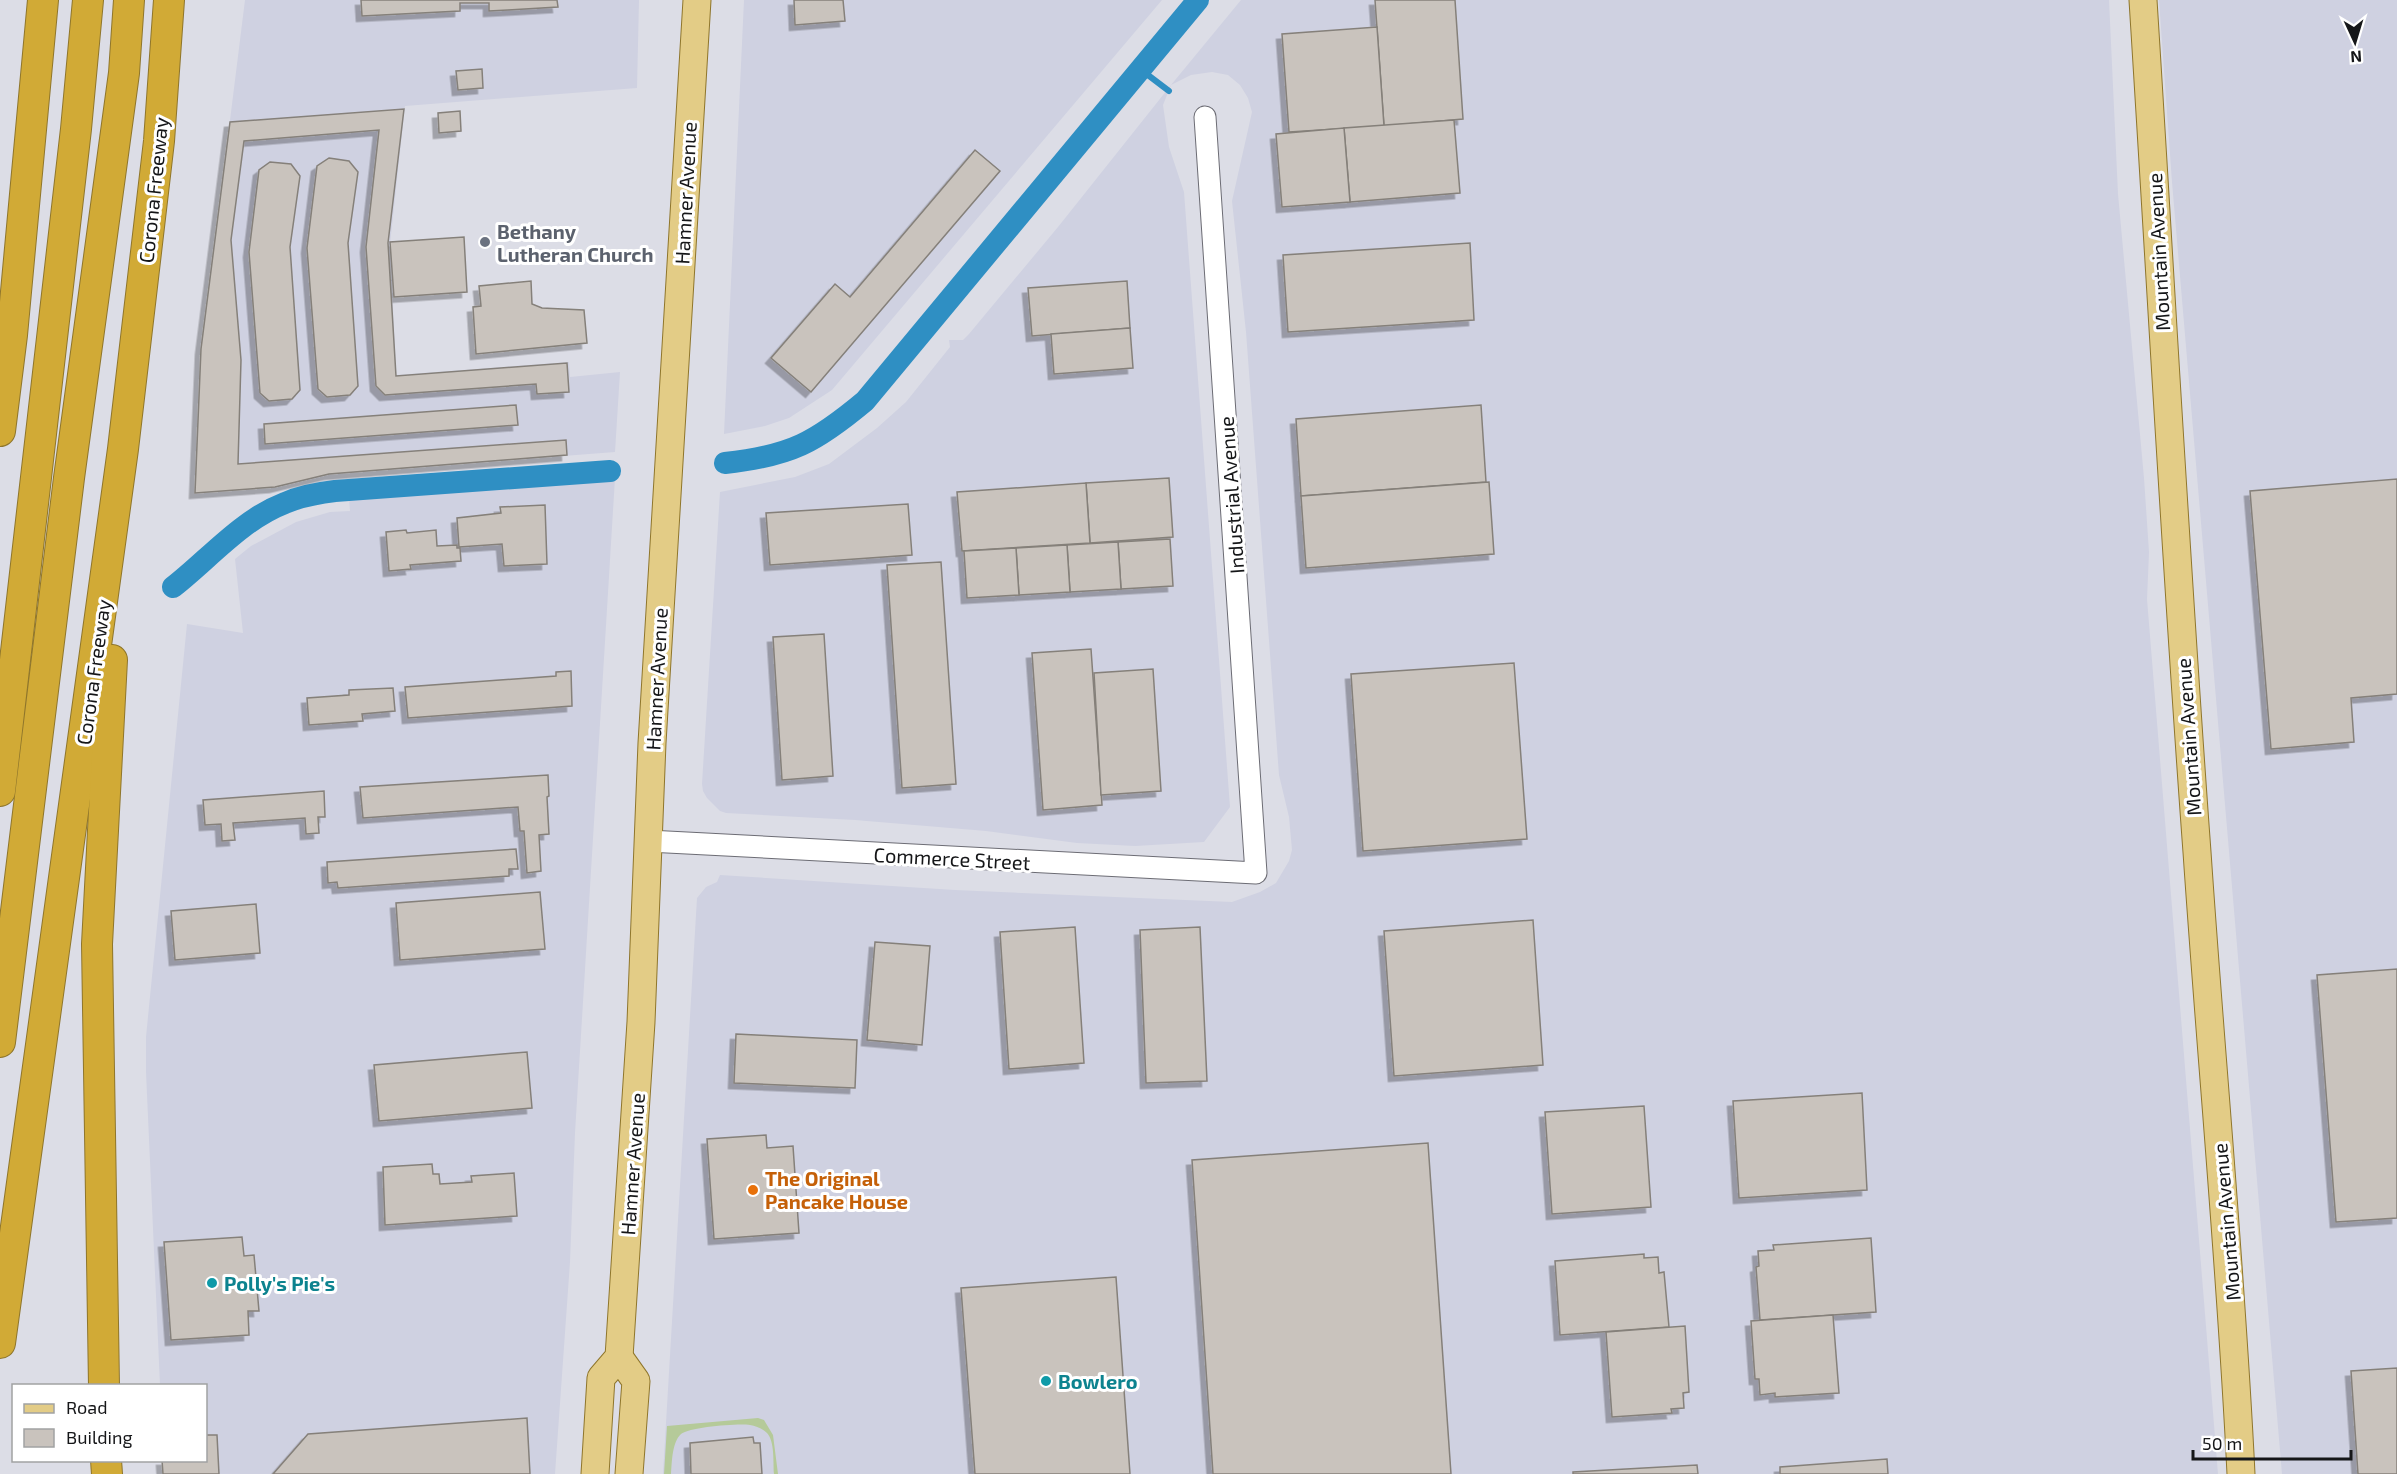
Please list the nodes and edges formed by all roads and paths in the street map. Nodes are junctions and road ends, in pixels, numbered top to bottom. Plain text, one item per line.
1 (43, 0) edge
2 (88, 0) edge
3 (129, 0) edge
4 (169, 0) edge
5 (697, 0) edge
6 (2143, 0) edge
7 (1205, 117) dead end
8 (0, 431) edge
9 (123, 449) junction
10 (0, 791) edge
11 (648, 841) junction
12 (1256, 873) joint
13 (0, 1042) edge
14 (0, 1343) edge
15 (619, 1357) junction
16 (104, 1384) edge
17 (595, 1474) edge
18 (629, 1474) edge
19 (2241, 1474) edge

1 - 8 highway
2 - 10 highway
3 - 13 highway
4 - 9 highway, Corona Freeway
5 - 11 main road, Hamner Avenue
6 - 19 main road, Mountain Avenue
7 - 12 street, Industrial Avenue
9 - 14 highway, Corona Freeway
9 - 16 highway
11 - 12 street, Commerce Street
11 - 15 main road, Hamner Avenue
15 - 17 main road
15 - 18 main road

